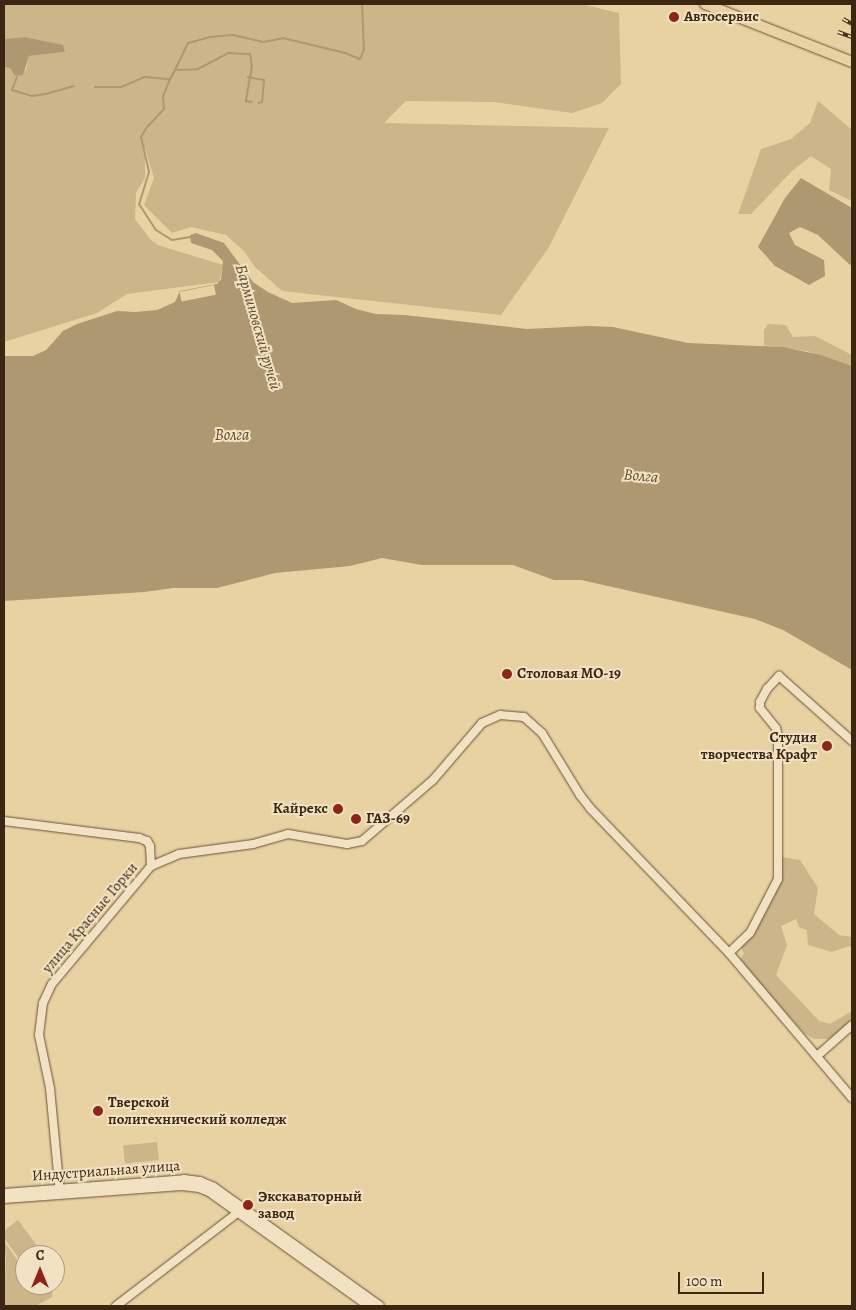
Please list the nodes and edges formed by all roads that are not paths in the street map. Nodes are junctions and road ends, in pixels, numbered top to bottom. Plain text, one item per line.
1 (705, 4) edge
2 (852, 62) edge
3 (852, 741) edge
4 (4, 821) edge
5 (151, 866) junction
6 (729, 953) junction
7 (852, 1025) edge
8 (817, 1056) junction
9 (852, 1098) edge
10 (60, 1191) junction
11 (4, 1193) edge
12 (4, 1199) edge
13 (240, 1210) junction
14 (116, 1306) edge
15 (368, 1306) edge
16 (380, 1306) edge

1 - 2 main road
3 - 6 street
4 - 5 street, улица Красные Горки
5 - 6 street, улица Красные Горки
5 - 10 street, улица Красные Горки
6 - 8 street, улица Красные Горки
7 - 8 street
8 - 9 street, улица Красные Горки
10 - 11 street, Индустриальная улица
10 - 12 street, Индустриальная улица
10 - 13 street, Индустриальная улица
13 - 14 street
13 - 15 street, Индустриальная улица
13 - 16 street, Индустриальная улица

